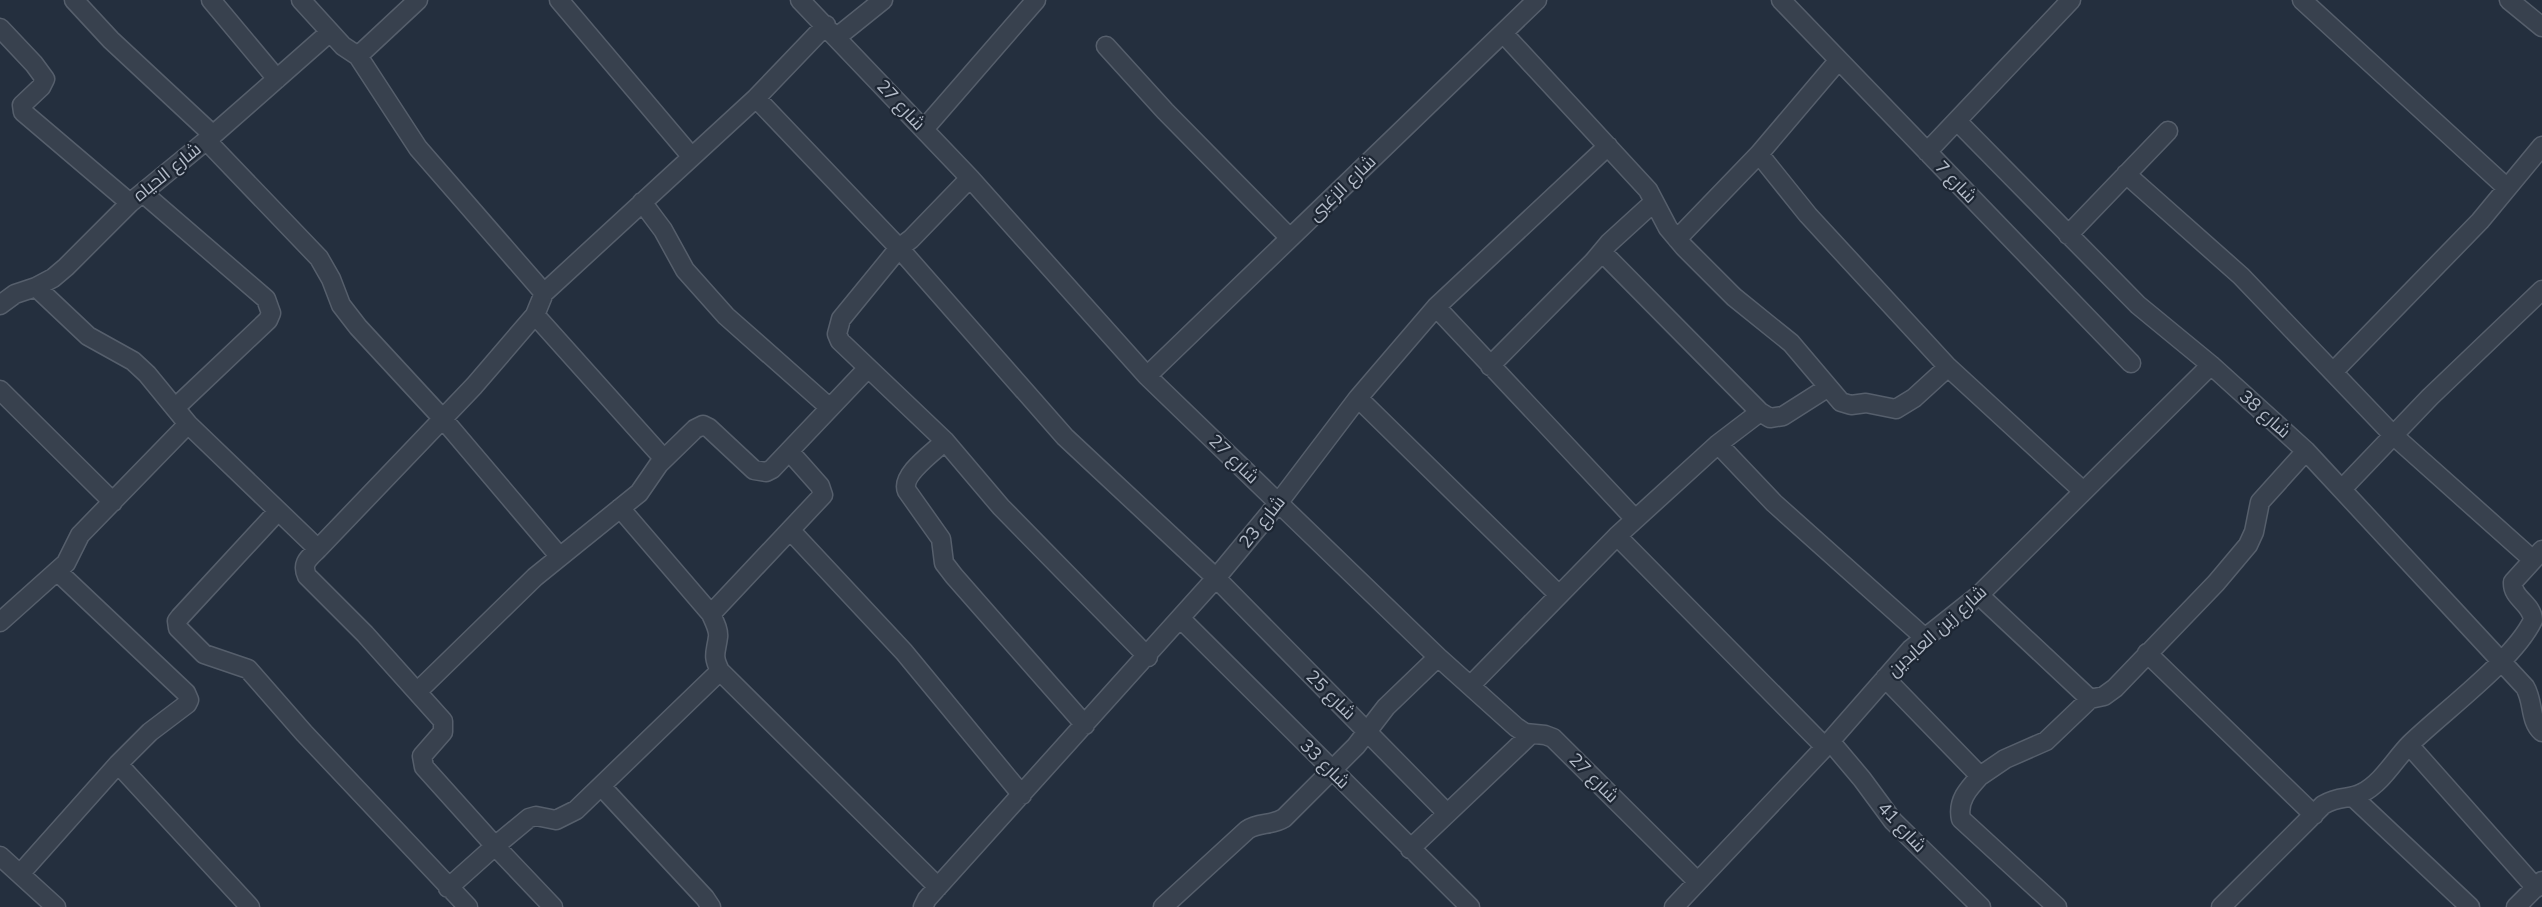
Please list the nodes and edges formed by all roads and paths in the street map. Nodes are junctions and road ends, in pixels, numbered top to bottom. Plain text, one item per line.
1 (74, 0) edge
2 (211, 0) edge
3 (301, 0) edge
4 (418, 0) edge
5 (559, 0) edge
6 (800, 0) edge
7 (883, 0) edge
8 (1036, 0) edge
9 (1537, 0) edge
10 (1781, 0) edge
11 (2071, 0) edge
12 (2302, 0) edge
13 (2509, 0) edge
14 (2542, 27) edge
15 (0, 28) edge
16 (831, 31) junction
17 (330, 32) junction
18 (1503, 33) junction
19 (1106, 46) dead end
20 (358, 56) junction
21 (1838, 61) junction
22 (277, 79) junction
23 (756, 98) junction
24 (1957, 121) junction
25 (924, 129) junction
26 (2168, 130) dead end
27 (210, 138) junction
28 (1608, 146) junction
29 (2542, 146) edge
30 (1926, 152) junction
31 (1759, 154) junction
32 (691, 156) junction
33 (2126, 174) junction
34 (970, 177) junction
35 (2507, 188) junction
36 (136, 198) junction
37 (642, 202) junction
38 (1654, 202) junction
39 (2067, 235) junction
40 (1290, 238) junction
41 (1677, 239) junction
42 (899, 248) junction
43 (1602, 252) junction
44 (36, 287) junction
45 (2542, 290) edge
46 (544, 293) junction
47 (0, 304) edge
48 (1436, 307) junction
49 (535, 315) junction
50 (2131, 363) dead end
51 (2211, 365) junction
52 (1490, 366) junction
53 (1948, 367) junction
54 (867, 369) junction
55 (2333, 372) junction
56 (1147, 375) junction
57 (1827, 388) junction
58 (0, 390) edge
59 (1358, 398) junction
60 (175, 408) junction
61 (830, 408) junction
62 (1760, 412) junction
63 (443, 419) junction
64 (188, 424) junction
65 (2392, 435) junction
66 (945, 441) junction
67 (1718, 444) junction
68 (789, 451) junction
69 (2306, 452) junction
70 (664, 459) junction
71 (2342, 489) junction
72 (2084, 492) junction
73 (113, 502) junction
74 (1279, 502) junction
75 (620, 508) junction
76 (278, 511) junction
77 (1635, 519) junction
78 (791, 531) junction
79 (1617, 536) junction
80 (318, 549) junction
81 (2538, 555) edge
82 (560, 557) junction
83 (58, 572) junction
84 (1216, 578) junction
85 (1559, 595) junction
86 (1979, 595) junction
87 (711, 614) junction
88 (1181, 618) junction
89 (0, 622) edge
90 (1925, 638) junction
91 (2147, 653) junction
92 (1148, 657) junction
93 (1438, 657) junction
94 (2500, 662) junction
95 (720, 671) junction
96 (1885, 678) junction
97 (1471, 685) junction
98 (417, 692) junction
99 (2090, 699) junction
100 (1085, 725) junction
101 (1367, 731) junction
102 (2542, 732) edge
103 (1531, 734) junction
104 (1827, 744) junction
105 (2409, 745) junction
106 (118, 764) junction
107 (1332, 771) junction
108 (1980, 776) junction
109 (601, 786) junction
110 (1022, 795) junction
111 (2354, 797) junction
112 (1446, 812) junction
113 (2314, 815) junction
114 (495, 846) junction
115 (1410, 849) junction
116 (0, 856) edge
117 (20, 874) junction
118 (1697, 881) junction
119 (2539, 885) edge
120 (938, 887) junction
121 (448, 888) junction
122 (56, 907) edge
123 (250, 907) edge
124 (468, 907) edge
125 (553, 907) edge
126 (711, 907) edge
127 (923, 907) edge
128 (1163, 907) edge
129 (1470, 907) edge
130 (1674, 907) edge
131 (1981, 907) edge
132 (2057, 907) edge
133 (2221, 907) edge
134 (2470, 907) edge
135 (2516, 907) edge

1 - 27 street
2 - 22 street
3 - 17 street
4 - 20 street
5 - 32 street
6 - 16 street, شارع 27
7 - 16 street
8 - 25 street
9 - 18 street, شارع الزغبى
10 - 21 street, شارع 7
11 - 24 street
12 - 35 street
13 - 14 street
15 - 36 street
16 - 23 street
16 - 25 street, شارع 27
17 - 20 street
17 - 22 street, شارع الحياه
18 - 28 street
18 - 40 street, شارع الزغبى
19 - 40 street
20 - 46 street
21 - 30 street, شارع 7
21 - 31 street
22 - 27 street, شارع الحياه
23 - 32 street
23 - 42 street, شارع 25
24 - 30 street
24 - 39 street, شارع 38
25 - 34 street, شارع 27
26 - 33 street
27 - 36 street, شارع الحياه
27 - 63 street
28 - 38 street
28 - 48 street, شارع 23
29 - 35 street
30 - 50 street, شارع 7
31 - 41 street
31 - 53 street
32 - 37 street
33 - 39 street
33 - 55 street
34 - 42 street
34 - 56 street, شارع 27
35 - 55 street
36 - 44 street, شارع الحياه
36 - 60 street
37 - 46 street
37 - 61 street
38 - 41 street
38 - 43 street
39 - 51 street, شارع 38
40 - 56 street, شارع الزغبى
41 - 57 street
42 - 54 street
42 - 84 street, شارع 25
43 - 52 street
43 - 62 street
44 - 47 street, شارع الحياه
44 - 60 street
45 - 65 street
46 - 49 street
48 - 52 street
48 - 59 street, شارع 23
49 - 63 street
49 - 70 street
51 - 69 street, شارع 38
51 - 72 street, شارع زين العابدين
52 - 77 street
53 - 57 street
53 - 72 street
54 - 61 street
54 - 66 street
55 - 65 street
56 - 74 street, شارع 27
57 - 62 street
58 - 73 street
59 - 74 street, شارع 23
59 - 85 street
60 - 64 street
61 - 68 street
62 - 67 street
63 - 80 street
63 - 82 street
64 - 73 street
64 - 76 street
65 - 71 street
65 - 81 street
66 - 92 street
66 - 100 street
67 - 77 street
67 - 90 street
68 - 70 street
68 - 78 street
69 - 71 street, شارع 38
69 - 91 street
70 - 75 street
71 - 94 street, شارع 38
72 - 86 street, شارع زين العابدين
73 - 83 street
74 - 84 street, شارع 23
74 - 93 street, شارع 27
75 - 82 street
75 - 87 street
76 - 80 street
76 - 121 street
77 - 79 street
78 - 87 street
78 - 110 street
79 - 85 street
79 - 104 street, شارع 41
80 - 98 street
81 - 94 street
82 - 98 street
83 - 89 street
83 - 106 street
84 - 88 street, شارع 23
84 - 101 street, شارع 25
85 - 97 street
86 - 90 street, شارع زين العابدين
86 - 99 street
87 - 95 street
88 - 92 street, شارع 23
88 - 107 street, شارع 33
90 - 96 street, شارع زين العابدين
91 - 99 street
91 - 113 street
92 - 100 street, شارع 23
93 - 97 street, شارع 27
93 - 101 street
94 - 102 street, شارع 38
94 - 105 street
95 - 109 street
95 - 120 street
96 - 104 street, شارع زين العابدين
96 - 108 street
97 - 103 street, شارع 27
98 - 114 street
99 - 108 street
100 - 110 street, شارع 23
101 - 107 street
101 - 112 street, شارع 25
103 - 112 street
103 - 118 street, شارع 27
104 - 118 street, شارع زين العابدين
104 - 131 street, شارع 41
105 - 111 street
105 - 119 street
106 - 117 street
106 - 123 street
107 - 115 street, شارع 33
107 - 128 street
108 - 132 street
109 - 114 street
109 - 126 street
110 - 120 street, شارع 23
111 - 113 street
111 - 134 street
112 - 115 street
113 - 133 street
114 - 121 street
114 - 125 street
115 - 129 street, شارع 33
116 - 117 street
117 - 122 street
118 - 130 street, شارع زين العابدين
119 - 135 street
120 - 127 street, شارع 23
121 - 124 street

